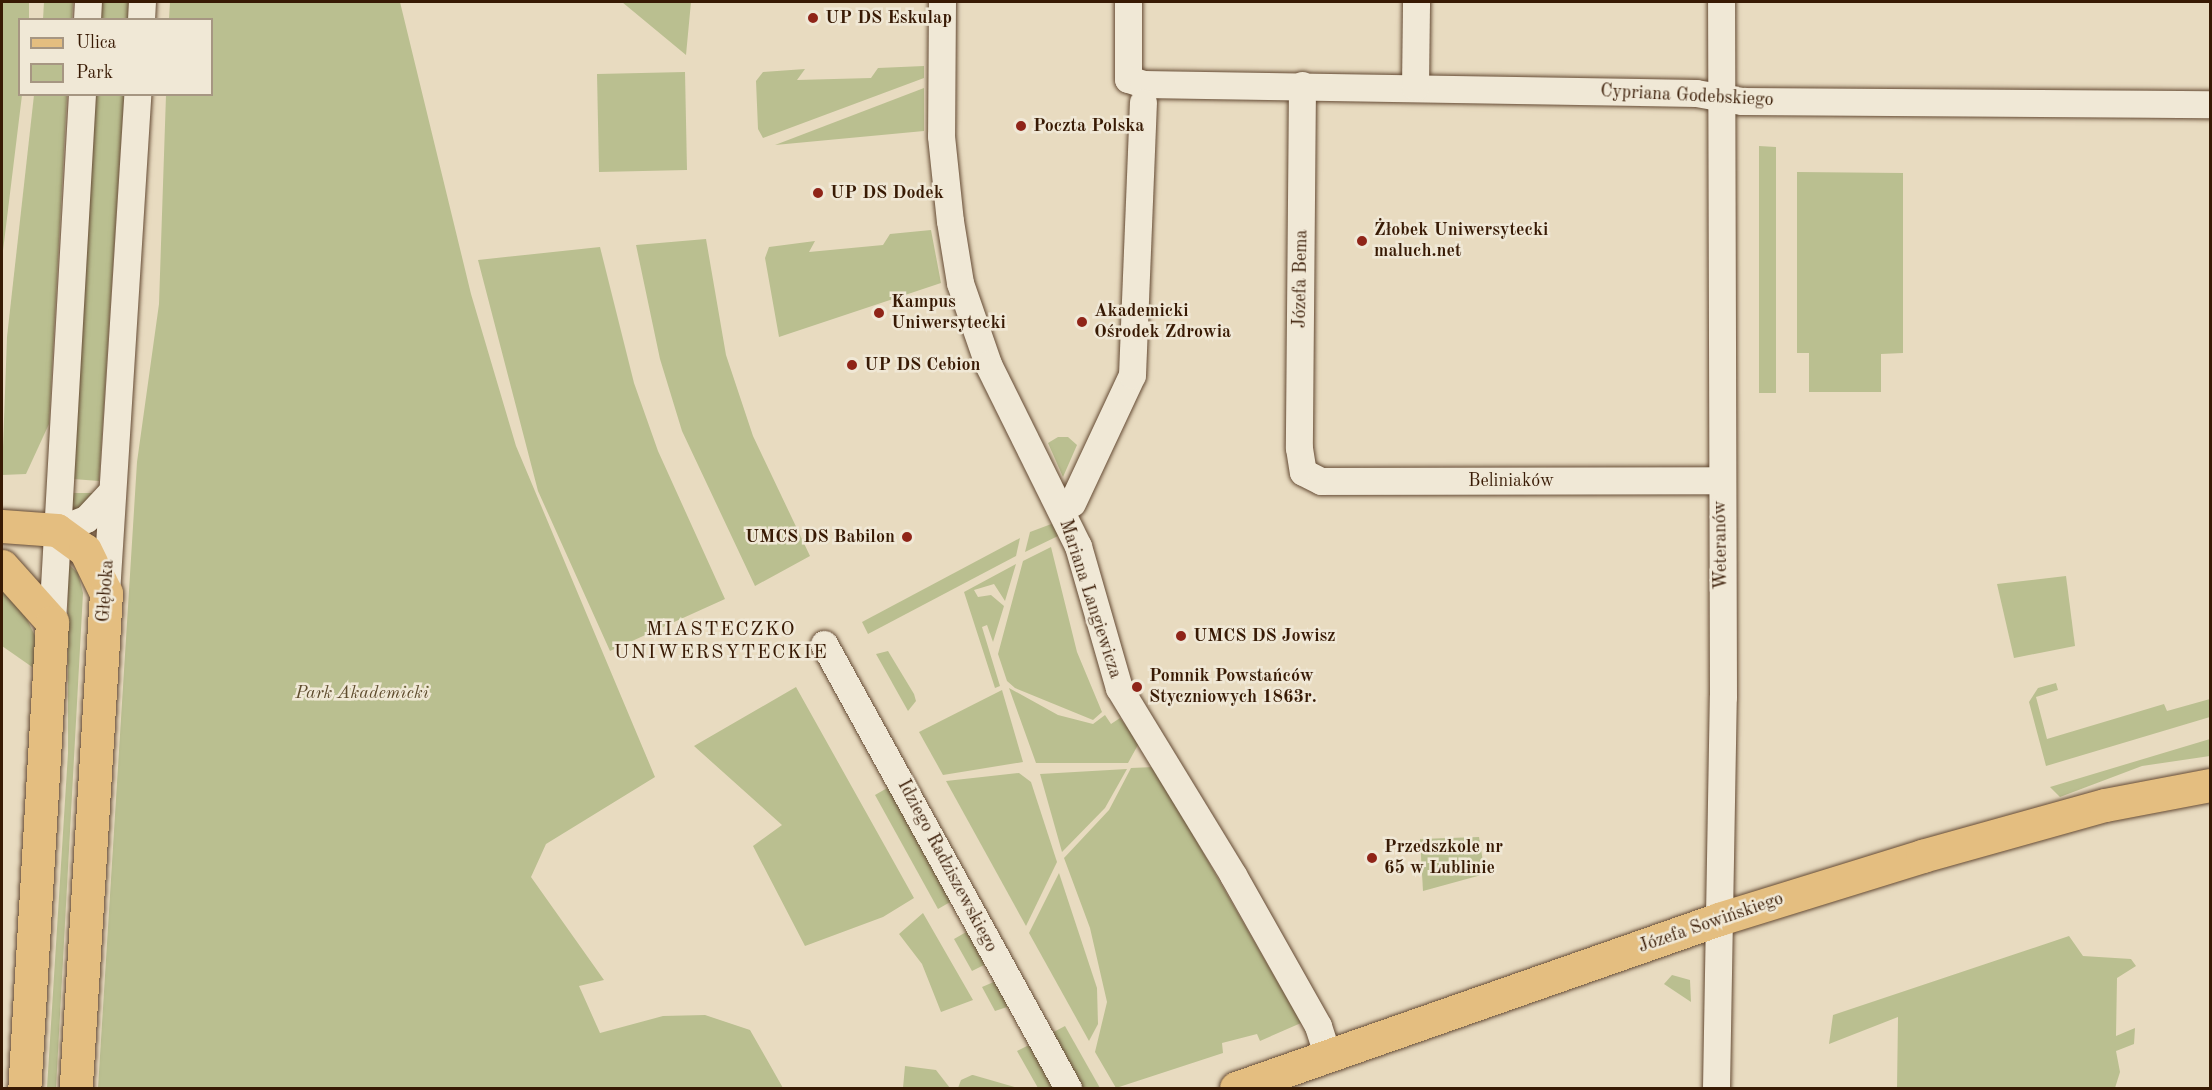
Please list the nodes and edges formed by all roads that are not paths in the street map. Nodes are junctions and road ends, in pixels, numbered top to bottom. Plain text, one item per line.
1 (88, 2) edge
2 (142, 2) edge
3 (942, 2) edge
4 (1128, 2) edge
5 (1416, 2) edge
6 (1721, 2) edge
7 (87, 18) edge
8 (141, 18) edge
9 (1302, 85) junction
10 (1415, 87) junction
11 (1721, 95) junction
12 (82, 96) edge
13 (137, 96) edge
14 (1143, 102) dead end
15 (2211, 104) edge
16 (1303, 472) joint
17 (1721, 480) junction
18 (112, 491) junction
19 (1072, 503) dead end
20 (2, 526) edge
21 (57, 530) junction
22 (2, 566) edge
23 (106, 593) junction
24 (52, 622) junction
25 (824, 644) dead end
26 (2205, 789) edge
27 (1719, 919) junction
28 (1328, 1056) junction
29 (24, 1089) edge
30 (76, 1089) edge
31 (1068, 1089) edge
32 (1236, 1089) edge
33 (1716, 1089) edge

1 - 7 street
2 - 8 street
3 - 28 street, Mariana Langiewicza
4 - 9 street, Cypriana Godebskiego
5 - 10 street
6 - 11 street, Weteranów
9 - 10 street, Cypriana Godebskiego
9 - 16 street, Józefa Bema
10 - 11 street, Cypriana Godebskiego
11 - 15 street, Cypriana Godebskiego
11 - 17 street, Weteranów
12 - 21 street
13 - 18 street, Głęboka
14 - 19 street
16 - 17 street, Beliniaków
17 - 27 street, Weteranów
18 - 21 street
18 - 23 street, Głęboka
20 - 21 main road
21 - 23 main road
21 - 24 street
22 - 24 main road
23 - 30 main road, Głęboka
24 - 29 main road
25 - 31 street, Idziego Radziszewskiego
26 - 27 main road, Józefa Sowińskiego
27 - 28 main road, Józefa Sowińskiego
27 - 33 street, Weteranów
28 - 32 main road, Józefa Sowińskiego

